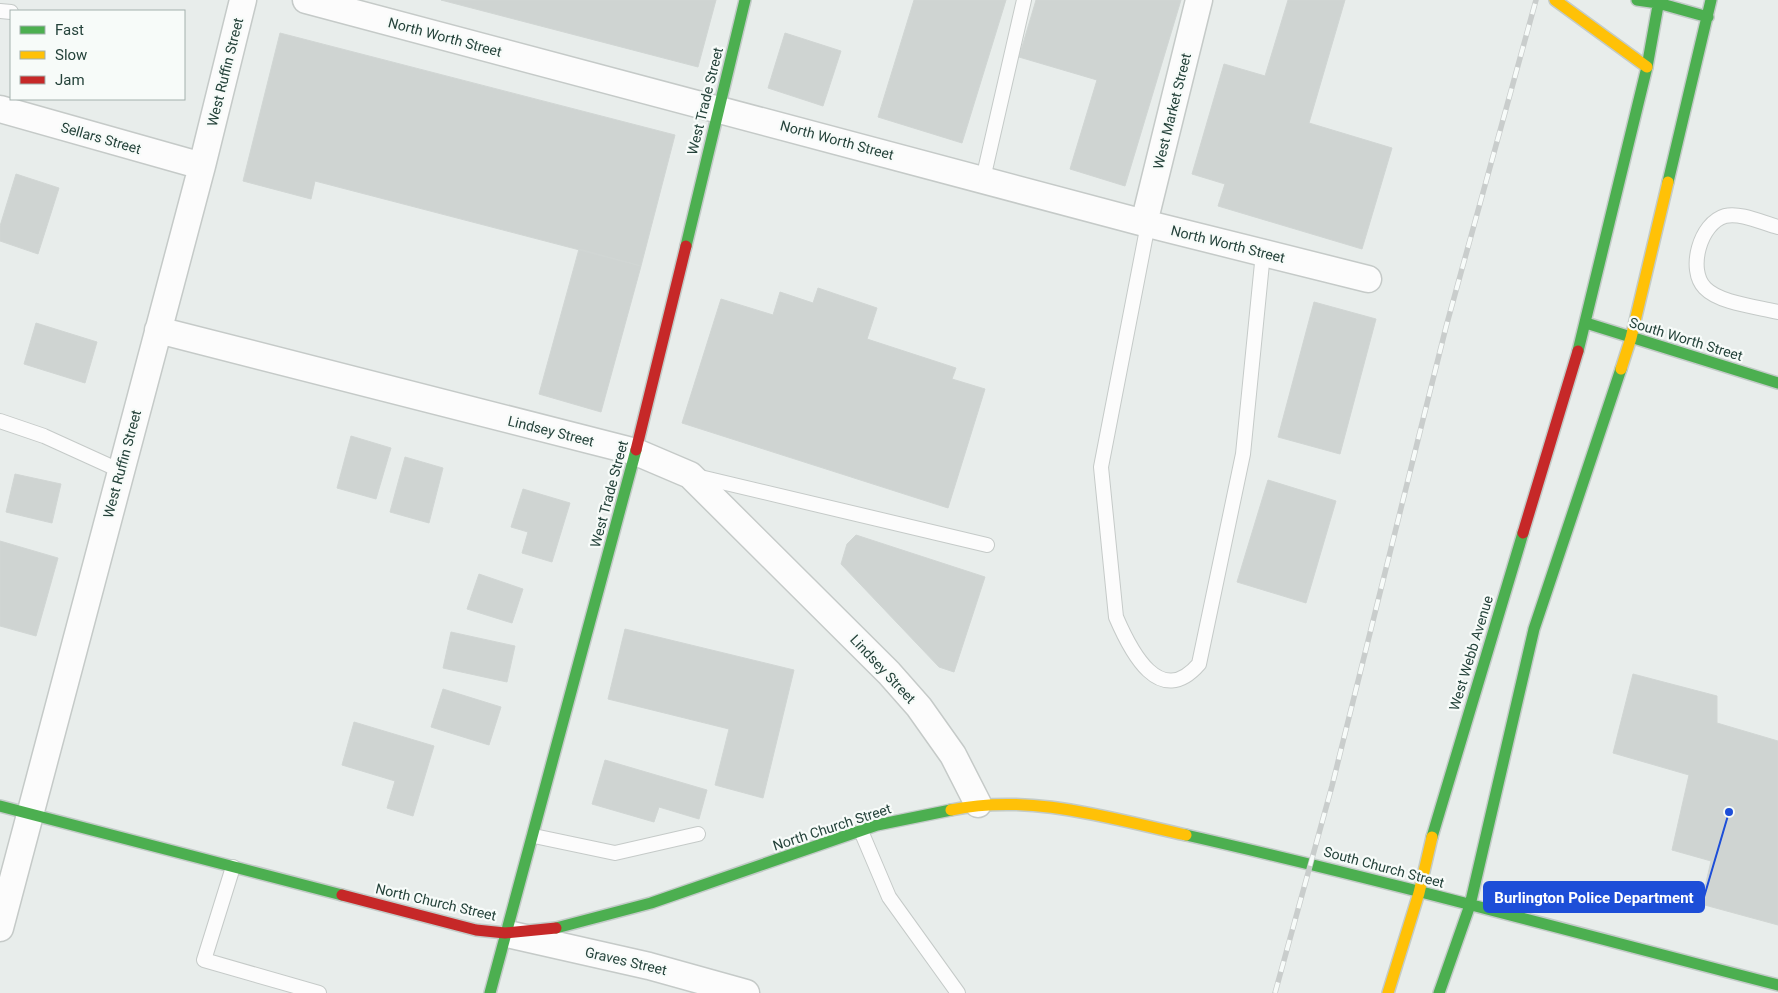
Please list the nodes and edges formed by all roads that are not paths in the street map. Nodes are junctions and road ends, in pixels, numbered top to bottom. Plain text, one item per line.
1 (243, 0) edge
2 (306, 0) edge
3 (746, 0) edge
4 (1024, 0) edge
5 (1199, 0) edge
6 (1555, 0) edge
7 (1637, 0) edge
8 (1711, 0) edge
9 (1659, 1) edge
10 (1708, 17) junction
11 (1647, 68) junction
12 (0, 109) edge
13 (719, 109) junction
14 (202, 166) junction
15 (983, 179) junction
16 (1146, 223) junction
17 (1778, 227) edge
18 (1263, 253) junction
19 (1368, 280) dead end
20 (1778, 312) edge
21 (1586, 323) junction
22 (158, 330) junction
23 (1631, 338) junction
24 (1778, 384) edge
25 (0, 421) edge
26 (636, 452) junction
27 (121, 471) junction
28 (690, 475) junction
29 (987, 545) dead end
30 (978, 804) junction
31 (0, 806) edge
32 (29, 814) junction
33 (862, 831) junction
34 (698, 834) dead end
35 (534, 836) junction
36 (233, 867) junction
37 (1419, 893) junction
38 (1470, 904) junction
39 (0, 928) edge
40 (505, 933) junction
41 (1778, 985) edge
42 (319, 993) edge
43 (490, 993) edge
44 (746, 993) edge
45 (958, 993) edge
46 (1388, 993) edge
47 (1439, 993) edge

1 - 14 street, West Ruffin Street
2 - 13 street, North Worth Street
3 - 13 main road, West Trade Street
4 - 15 lane
5 - 16 street, West Market Street
6 - 11 main road
7 - 9 main road
8 - 10 main road
9 - 10 main road
9 - 11 main road, West Webb Avenue
10 - 23 main road
11 - 21 main road, West Webb Avenue
12 - 14 street, Sellars Street
13 - 15 street, North Worth Street
13 - 26 main road, West Trade Street
14 - 22 street, West Ruffin Street
15 - 16 street, North Worth Street
16 - 18 street, North Worth Street
16 - 18 lane
17 - 20 lane
18 - 19 street, North Worth Street
21 - 23 main road, South Worth Street
21 - 37 main road, West Webb Avenue
22 - 26 street, Lindsey Street
22 - 27 street, West Ruffin Street
23 - 24 main road, South Worth Street
23 - 38 main road
25 - 27 lane
26 - 28 street, Lindsey Street
26 - 35 main road, West Trade Street
27 - 32 street, West Ruffin Street
28 - 29 lane
28 - 30 street, Lindsey Street
30 - 33 main road, North Church Street
30 - 37 main road, South Church Street
31 - 32 main road, North Church Street
32 - 36 main road, North Church Street
32 - 39 street, West Ruffin Street
33 - 40 main road, North Church Street
33 - 45 lane
34 - 35 lane
35 - 40 main road, West Trade Street
36 - 40 main road, North Church Street
36 - 42 lane
37 - 38 main road, South Church Street
37 - 46 main road, West Webb Avenue
38 - 41 main road, South Church Street
38 - 47 main road
40 - 43 main road, West Trade Street
40 - 44 street, Graves Street

